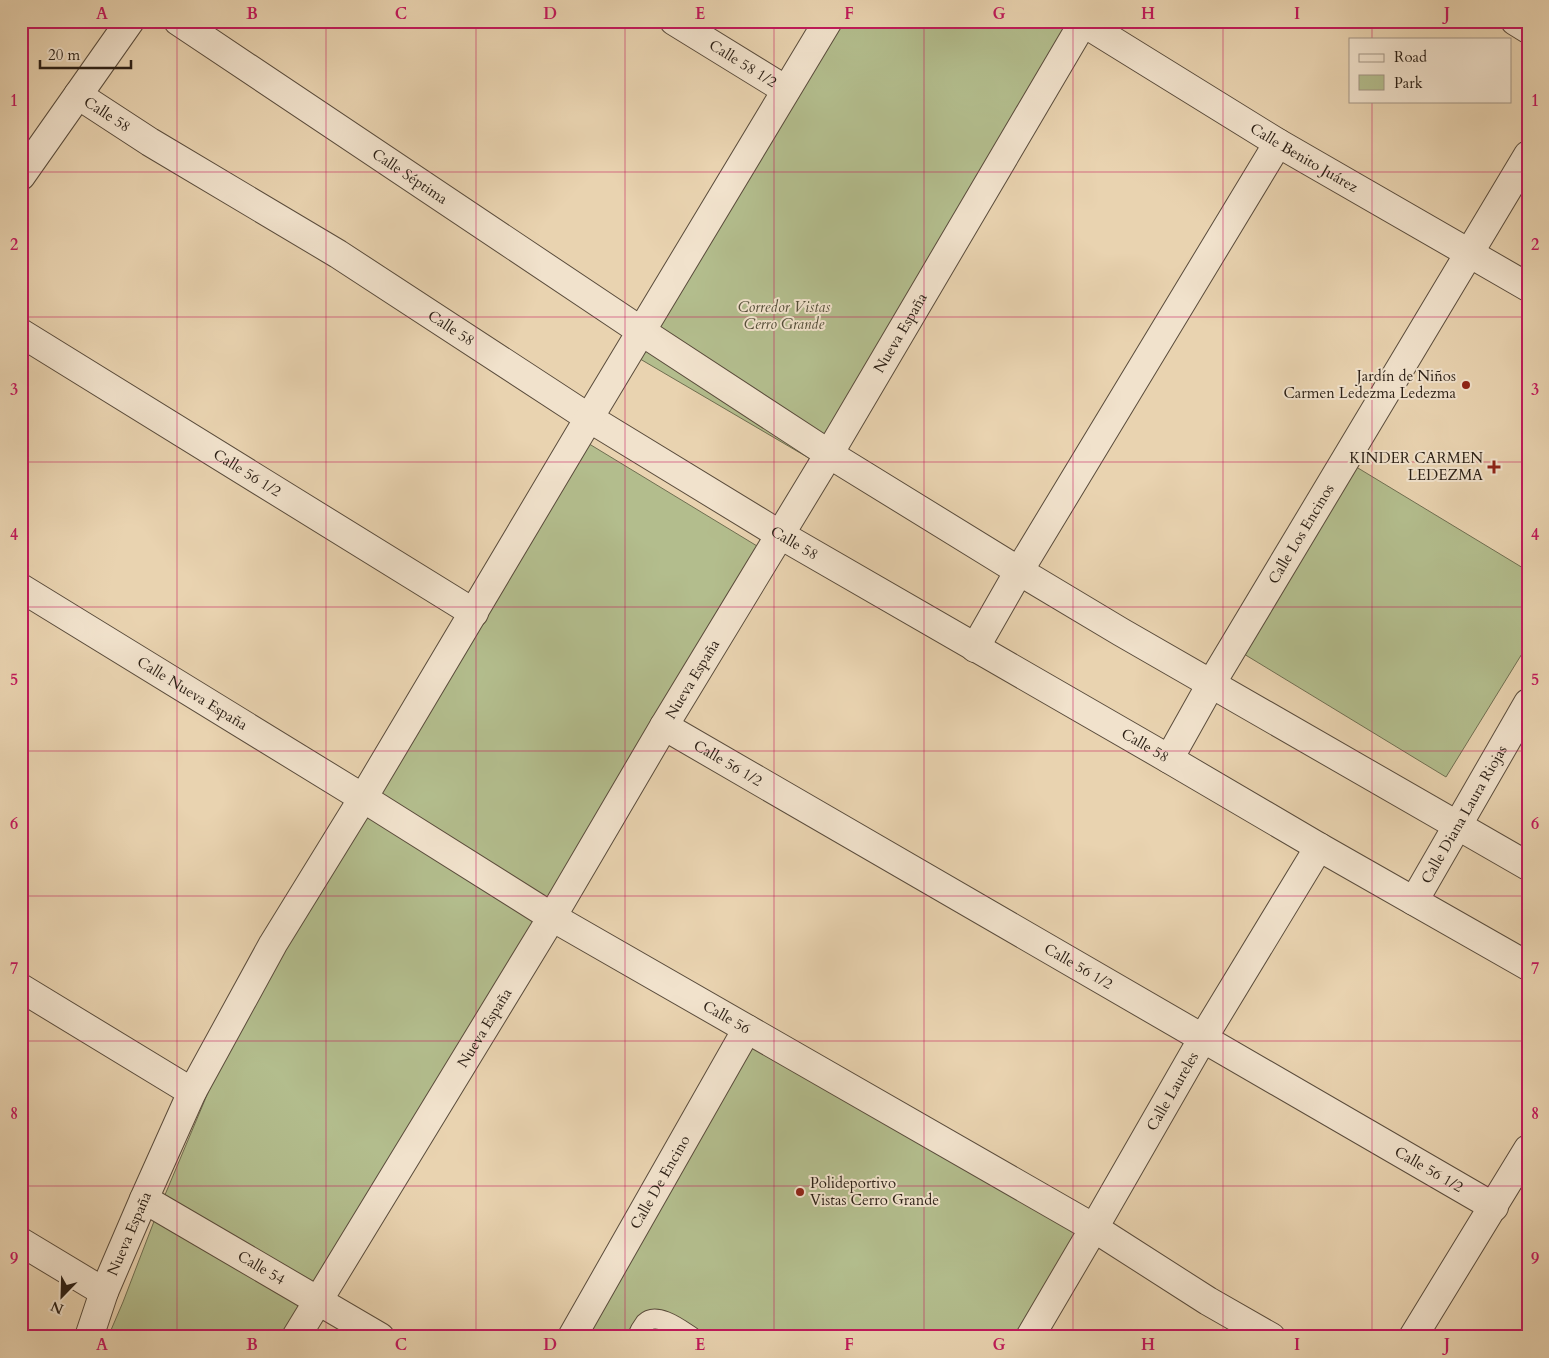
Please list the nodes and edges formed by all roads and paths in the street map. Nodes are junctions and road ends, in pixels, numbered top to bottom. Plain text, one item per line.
1 (130, 21) edge
2 (178, 21) edge
3 (674, 21) edge
4 (828, 21) edge
5 (1515, 21) edge
6 (1084, 22) edge
7 (1528, 29) edge
8 (786, 90) junction
9 (78, 94) junction
10 (1278, 143) junction
11 (1528, 156) edge
12 (21, 176) edge
13 (1470, 253) junction
14 (1528, 287) edge
15 (641, 331) junction
16 (21, 333) edge
17 (589, 418) junction
18 (829, 454) junction
19 (779, 534) junction
20 (1019, 571) junction
21 (21, 588) edge
22 (474, 613) junction
23 (975, 648) junction
24 (1210, 684) junction
25 (1528, 703) edge
26 (664, 726) junction
27 (1169, 759) junction
28 (363, 798) junction
29 (1456, 825) junction
30 (1319, 847) junction
31 (1528, 866) edge
32 (1414, 901) junction
33 (552, 917) junction
34 (1528, 966) edge
35 (21, 988) edge
36 (747, 1029) junction
37 (1203, 1038) junction
38 (192, 1092) junction
39 (1528, 1149) edge
40 (144, 1199) junction
41 (1494, 1207) junction
42 (1094, 1228) junction
43 (21, 1242) edge
44 (104, 1292) junction
45 (318, 1300) junction
46 (89, 1337) edge
47 (296, 1337) edge
48 (380, 1337) edge
49 (572, 1337) edge
50 (637, 1337) edge
51 (692, 1337) edge
52 (1030, 1337) edge
53 (1271, 1337) edge
54 (1413, 1337) edge

1 - 9 street
2 - 15 street, Calle Séptima
3 - 8 street, Calle 58 1/2
4 - 8 street, Nueva España
5 - 7 street
6 - 10 street, Calle Benito Juárez
6 - 18 street, Nueva España
8 - 15 street, Nueva España
9 - 12 street
9 - 17 street, Calle 58
10 - 13 street, Calle Benito Juárez
10 - 20 street
11 - 13 street, Calle Los Encinos
13 - 14 street, Calle Benito Juárez
13 - 24 street, Calle Los Encinos
15 - 17 street, Nueva España
15 - 18 street
16 - 22 street, Calle 56 1/2
17 - 19 street, Calle 58
17 - 22 street, Nueva España
18 - 19 street, Nueva España
18 - 20 street
19 - 23 street, Calle 58
19 - 26 street, Nueva España
20 - 23 street
20 - 24 street
21 - 28 street, Calle Nueva España
22 - 28 street, Nueva España
23 - 27 street, Calle 58
24 - 27 street, Calle Los Encinos
24 - 29 street
25 - 29 street, Calle Diana Laura Riojas
26 - 33 street, Nueva España
26 - 37 street, Calle 56 1/2
27 - 30 street, Calle 58
28 - 33 street, Calle 56
28 - 38 street, Nueva España
29 - 31 street
29 - 32 street, Calle Diana Laura Riojas
30 - 32 street, Calle 58
30 - 37 street, Calle Laureles
32 - 34 street, Calle 58
33 - 36 street, Calle 56
33 - 45 street, Nueva España
35 - 38 street
36 - 42 street, Calle 56
36 - 49 street, Calle De Encino
37 - 41 street, Calle 56 1/2
37 - 42 street, Calle Laureles
38 - 40 street, Nueva España
39 - 41 street
40 - 44 street, Nueva España
40 - 45 street, Calle 54
41 - 54 street
42 - 52 street, Calle Laureles
42 - 53 street, Calle 56
43 - 44 street
44 - 46 street, Nueva España
45 - 47 street, Nueva España
45 - 48 street, Calle 54
50 - 51 lane

